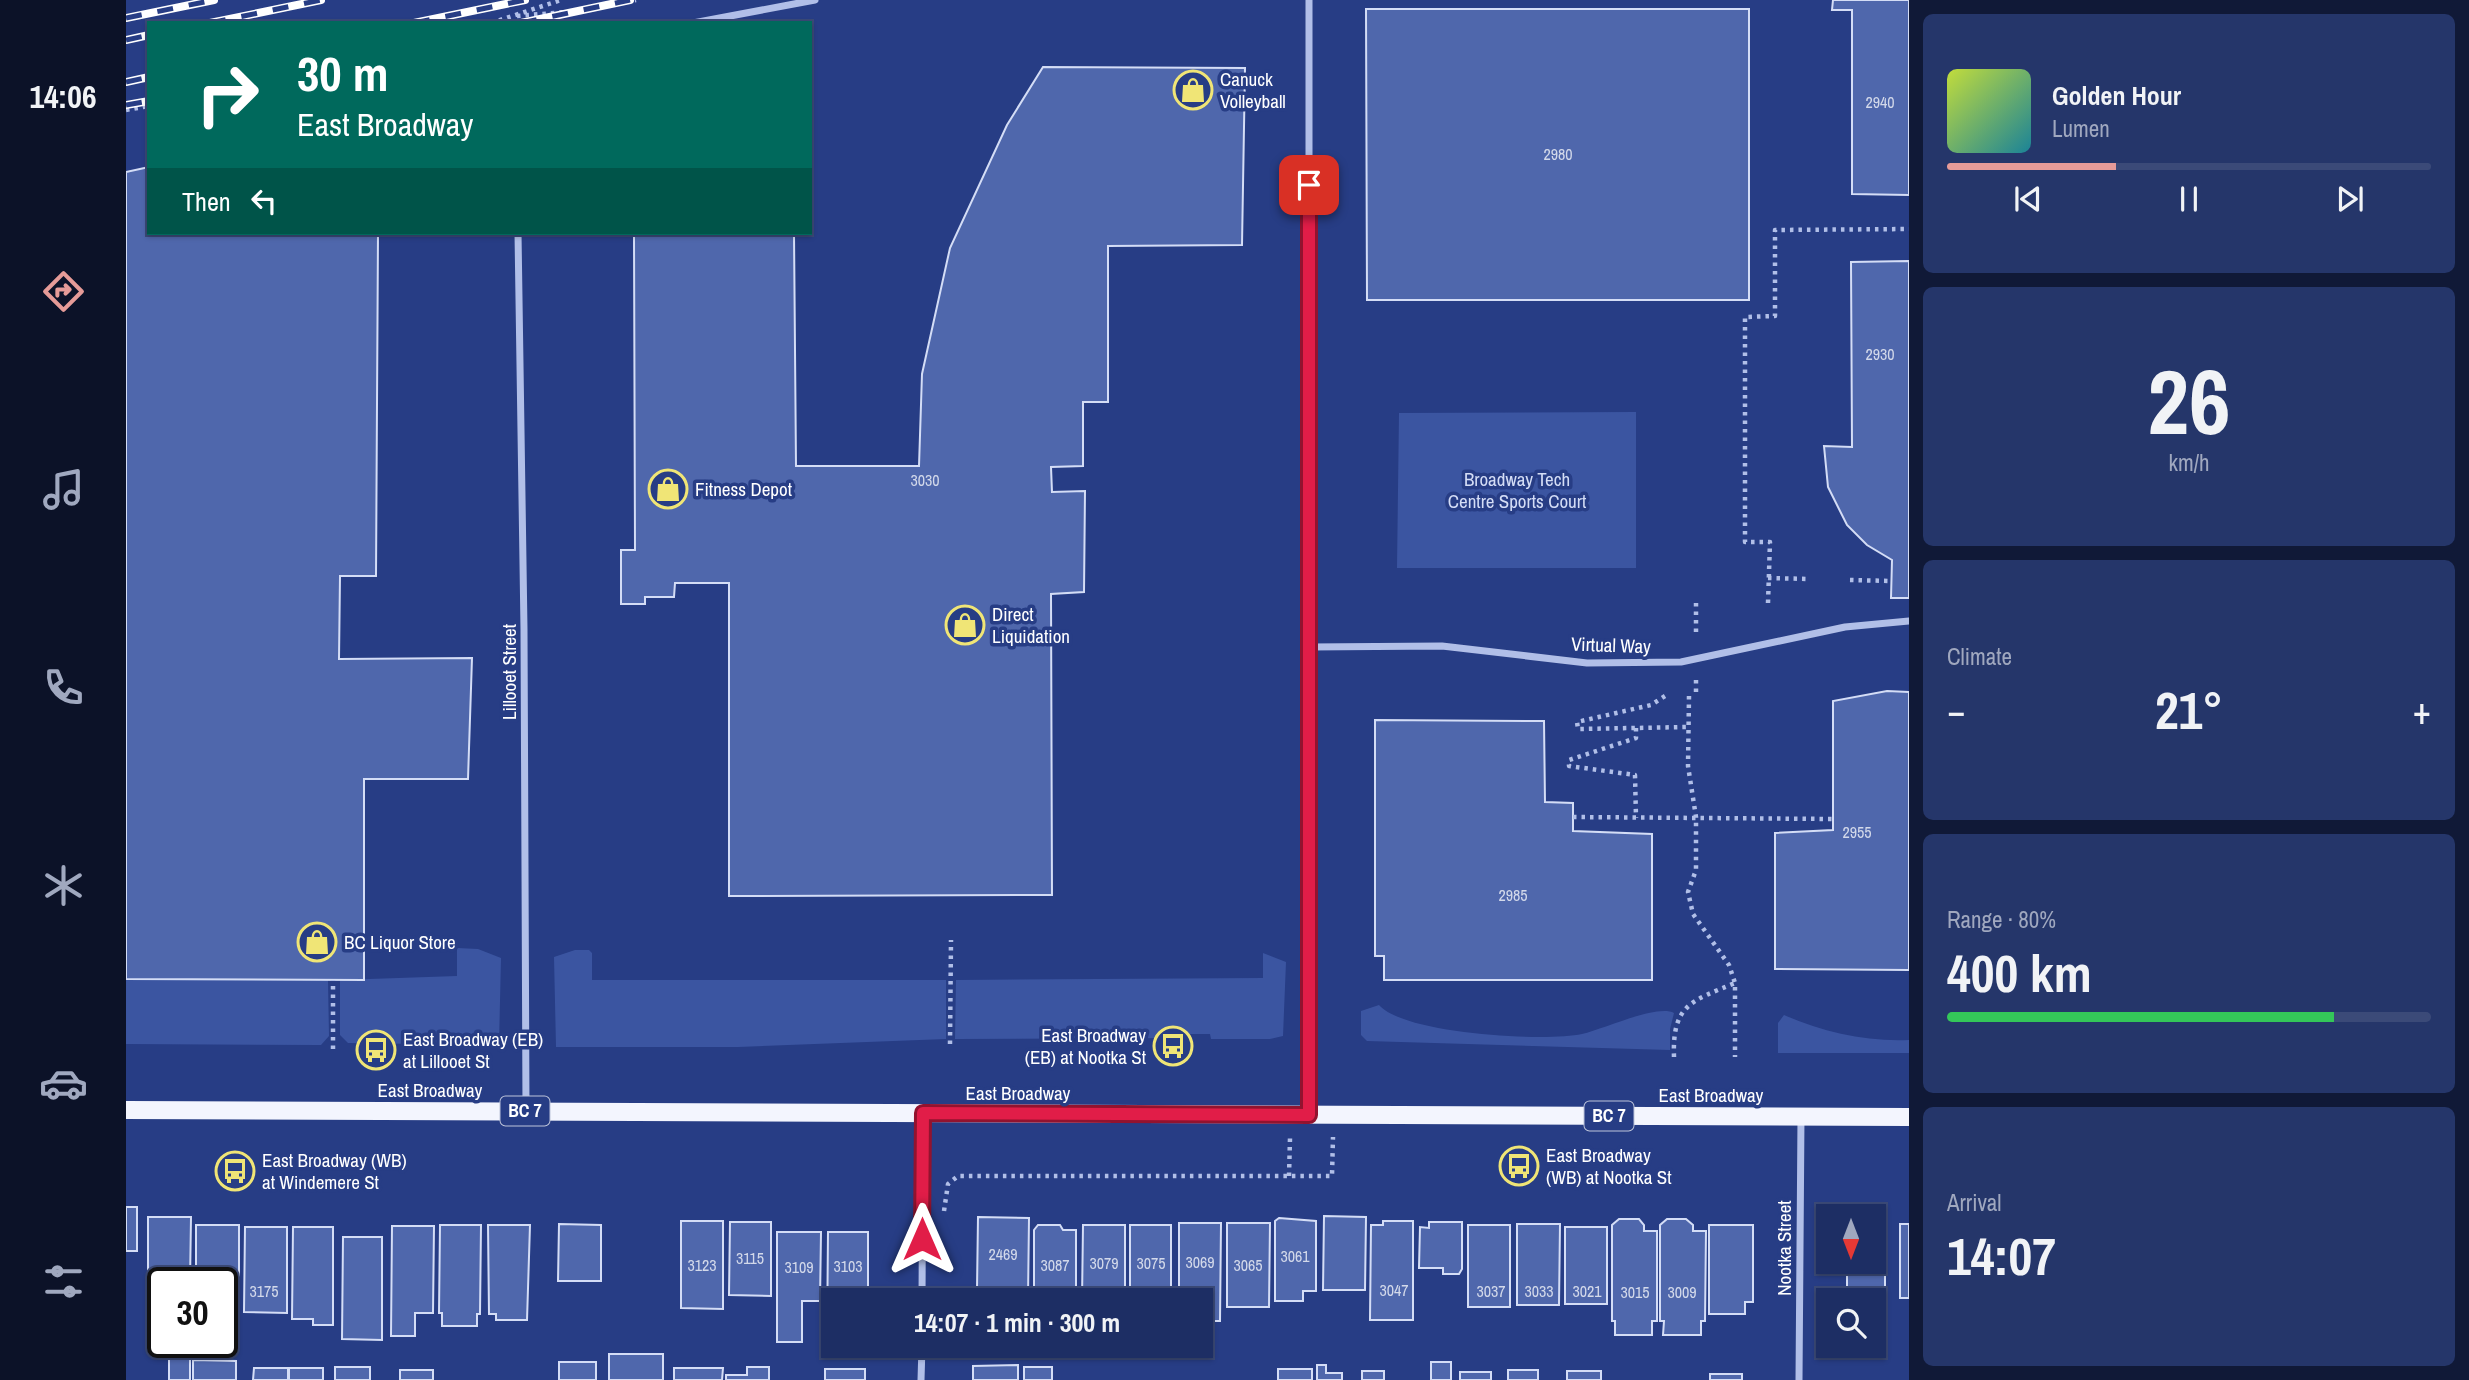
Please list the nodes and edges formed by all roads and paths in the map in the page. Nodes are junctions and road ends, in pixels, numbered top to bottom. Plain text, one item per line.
1 (561, 0) edge
2 (636, 0) edge
3 (815, 0) edge
4 (1309, 0) edge
5 (517, 16) junction
6 (498, 21) edge
7 (517, 21) edge
8 (704, 21) edge
9 (147, 106) edge
10 (126, 110) edge
11 (1909, 229) edge
12 (518, 235) edge
13 (1768, 578) junction
14 (1809, 579) dead end
15 (1850, 580) dead end
16 (1891, 581) dead end
17 (1696, 603) dead end
18 (1768, 603) dead end
19 (1909, 621) edge
20 (1696, 637) dead end
21 (1310, 647) junction
22 (1696, 680) dead end
23 (1696, 695) dead end
24 (1665, 696) dead end
25 (1689, 696) dead end
26 (1688, 727) junction
27 (1636, 728) junction
28 (1573, 817) dead end
29 (1696, 817) junction
30 (1636, 818) junction
31 (1833, 818) dead end
32 (951, 940) dead end
33 (333, 979) dead end
34 (1735, 983) junction
35 (950, 1044) dead end
36 (333, 1049) dead end
37 (1674, 1057) dead end
38 (1735, 1057) dead end
39 (126, 1110) edge
40 (526, 1111) junction
41 (923, 1113) junction
42 (1309, 1115) junction
43 (1801, 1116) junction
44 (1909, 1117) edge
45 (1289, 1158) dead end
46 (1333, 1158) dead end
47 (958, 1176) dead end
48 (1289, 1176) junction
49 (922, 1288) edge
50 (922, 1358) edge
51 (921, 1380) edge
52 (1799, 1380) edge

1 - 5 path
2 - 5 path
3 - 8 street
4 - 21 street
5 - 6 path
5 - 7 path
9 - 10 path
11 - 13 path
12 - 40 street, Lillooet Street
13 - 14 path
13 - 18 path
15 - 16 path
17 - 20 path
19 - 21 street, Virtual Way
21 - 42 street
22 - 23 path
24 - 27 path
25 - 26 path
26 - 27 path
26 - 29 path
27 - 30 path
28 - 30 path
29 - 30 path
29 - 31 path
29 - 34 path
32 - 35 path
33 - 36 path
34 - 37 path
34 - 38 path
39 - 40 main road, East Broadway / BC 7
40 - 41 main road, East Broadway / BC 7
41 - 42 main road, East Broadway / BC 7
41 - 49 street
42 - 43 main road, East Broadway / BC 7
43 - 44 main road, East Broadway / BC 7
43 - 52 street, Nootka Street
45 - 48 path
46 - 48 path
47 - 48 path
50 - 51 street

